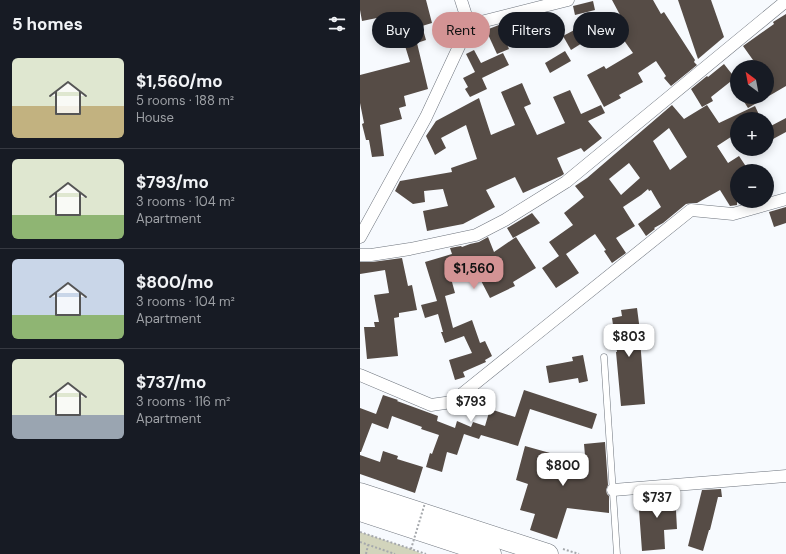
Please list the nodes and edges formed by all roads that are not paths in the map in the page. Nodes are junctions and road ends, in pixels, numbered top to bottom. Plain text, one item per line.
1 (461, 0) edge
2 (568, 0) edge
3 (786, 2) edge
4 (465, 12) edge
5 (490, 20) edge
6 (459, 48) edge
7 (786, 198) edge
8 (360, 237) edge
9 (360, 255) edge
10 (604, 357) dead end
11 (360, 375) edge
12 (786, 476) edge
13 (613, 490) junction
14 (360, 493) edge
15 (360, 511) edge
16 (492, 554) edge
17 (548, 554) edge
18 (617, 554) edge

1 - 4 street
2 - 5 street
3 - 9 street
6 - 8 street
7 - 11 street
10 - 13 lane
12 - 13 street
13 - 18 lane
14 - 17 highway
15 - 16 highway

